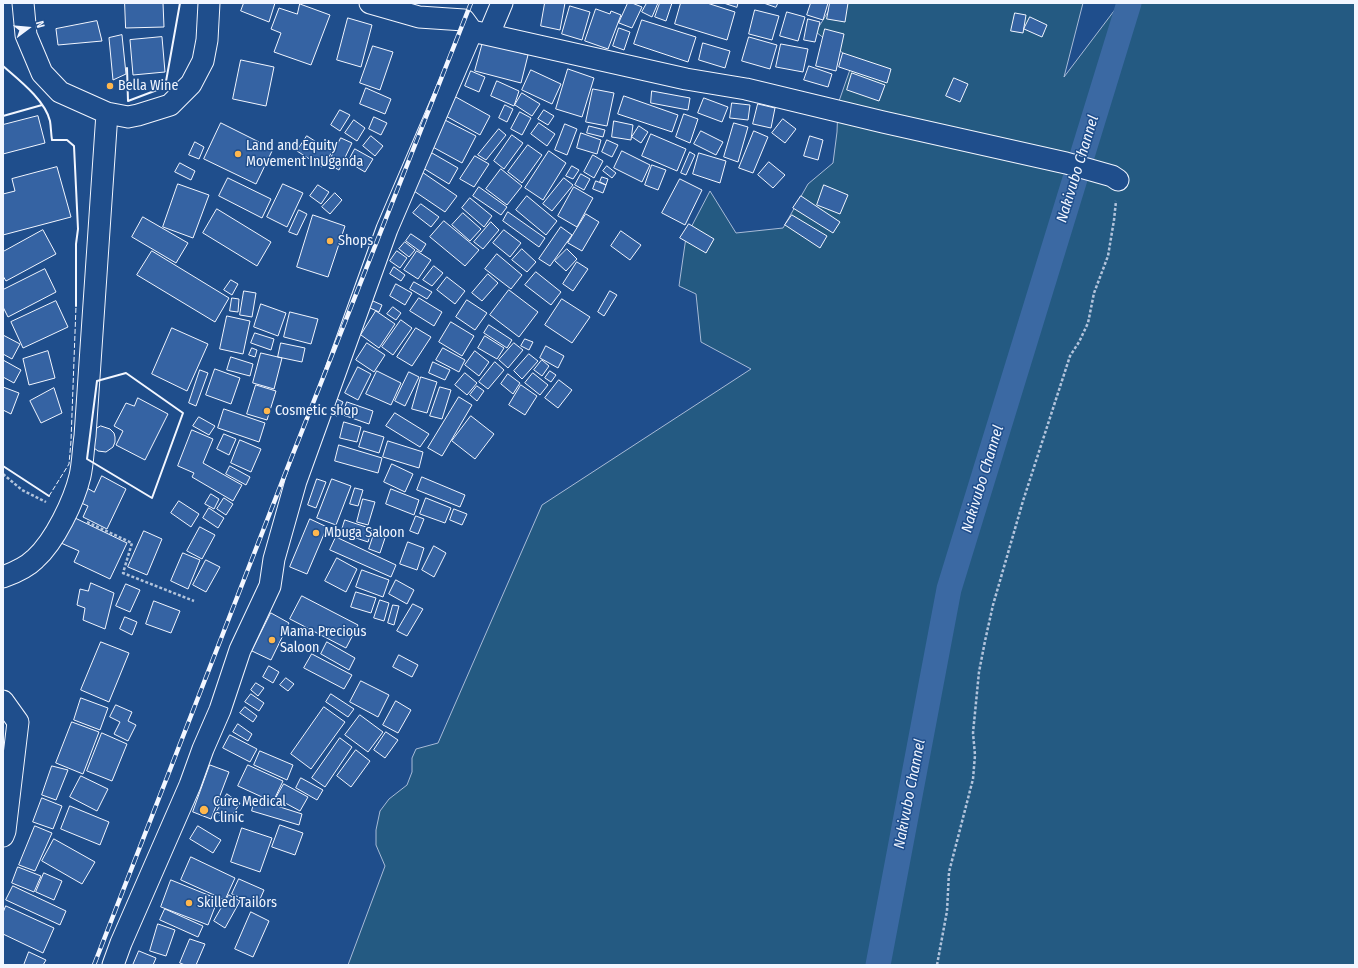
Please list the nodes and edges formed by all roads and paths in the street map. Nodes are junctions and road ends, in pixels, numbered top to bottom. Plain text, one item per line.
1 (23, 3) edge
2 (209, 3) edge
3 (370, 3) edge
4 (502, 3) edge
5 (481, 32) junction
6 (107, 113) junction
7 (1115, 178) joint
8 (3, 474) edge
9 (66, 512) junction
10 (3, 577) edge
11 (194, 601) dead end
12 (3, 700) edge
13 (3, 836) edge
14 (113, 965) edge
15 (937, 965) edge

1 - 6 street
2 - 6 street
3 - 5 street
4 - 5 street
5 - 7 street
5 - 14 street
6 - 9 street
7 - 15 path
8 - 9 path
9 - 10 street
9 - 11 path
12 - 13 street

